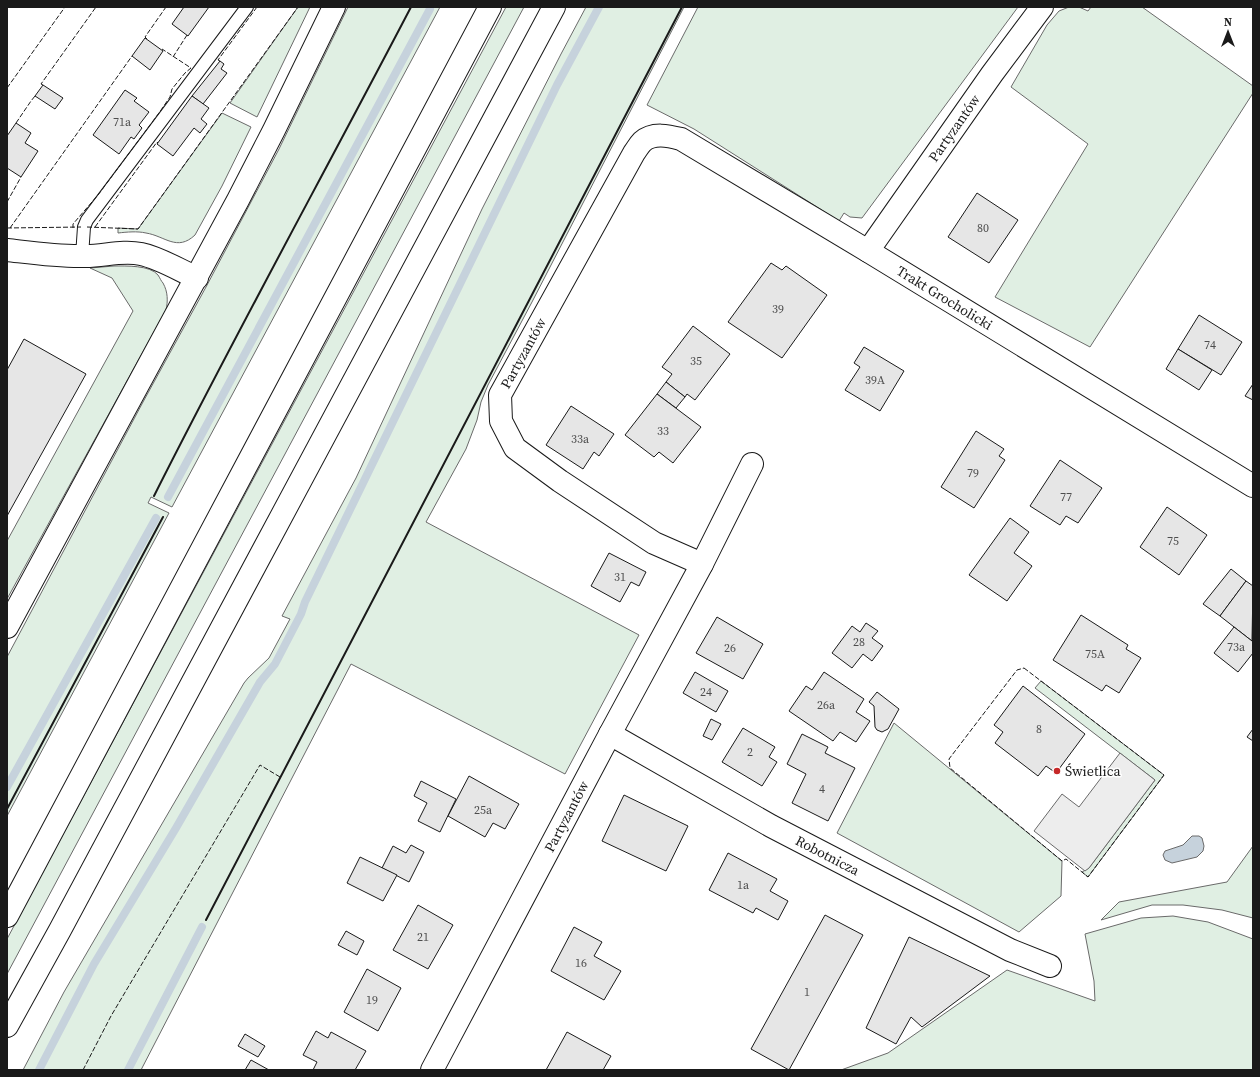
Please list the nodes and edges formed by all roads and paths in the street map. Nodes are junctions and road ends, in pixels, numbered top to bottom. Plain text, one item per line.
1 (247, 7) edge
2 (334, 7) edge
3 (490, 7) edge
4 (554, 7) edge
5 (1042, 7) edge
6 (634, 153) joint
7 (7, 250) edge
8 (868, 251) junction
9 (82, 256) junction
10 (197, 278) junction
11 (752, 464) dead end
12 (1253, 486) edge
13 (702, 564) junction
14 (7, 628) edge
15 (610, 734) junction
16 (7, 916) edge
17 (1050, 966) dead end
18 (7, 1026) edge
19 (432, 1070) edge

1 - 9 lane
2 - 10 main road
3 - 16 main road
4 - 18 main road
5 - 8 main road, Partyzantów
6 - 8 main road, Trakt Grocholicki
6 - 13 main road, Partyzantów
7 - 9 main road
8 - 12 main road, Trakt Grocholicki
9 - 10 main road
10 - 14 main road
11 - 13 main road, Partyzantów
13 - 15 main road, Partyzantów
15 - 17 main road, Robotnicza
15 - 19 main road, Partyzantów

